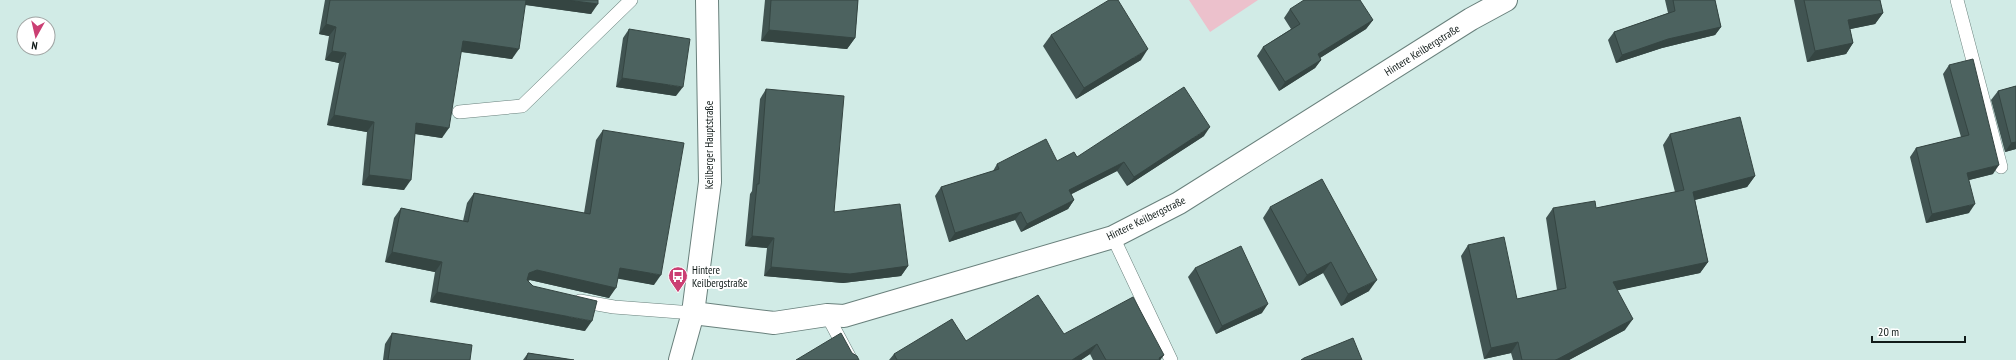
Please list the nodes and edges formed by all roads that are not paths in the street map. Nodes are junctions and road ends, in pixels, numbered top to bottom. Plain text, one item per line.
1 (632, 0) edge
2 (708, 0) edge
3 (1506, 0) edge
4 (1957, 0) edge
5 (459, 112) dead end
6 (2001, 167) dead end
7 (1113, 237) junction
8 (571, 299) edge
9 (693, 313) junction
10 (827, 315) junction
11 (680, 360) edge
12 (851, 360) edge
13 (1171, 360) edge

1 - 5 lane
2 - 9 street, Keilberger Hauptstraße
3 - 7 street, Hintere Keilbergstraße
4 - 6 lane
7 - 10 street, Hintere Keilbergstraße
7 - 13 lane
8 - 9 lane
9 - 10 street, Hintere Keilbergstraße
9 - 11 street, Keilberger Hauptstraße
10 - 12 lane

